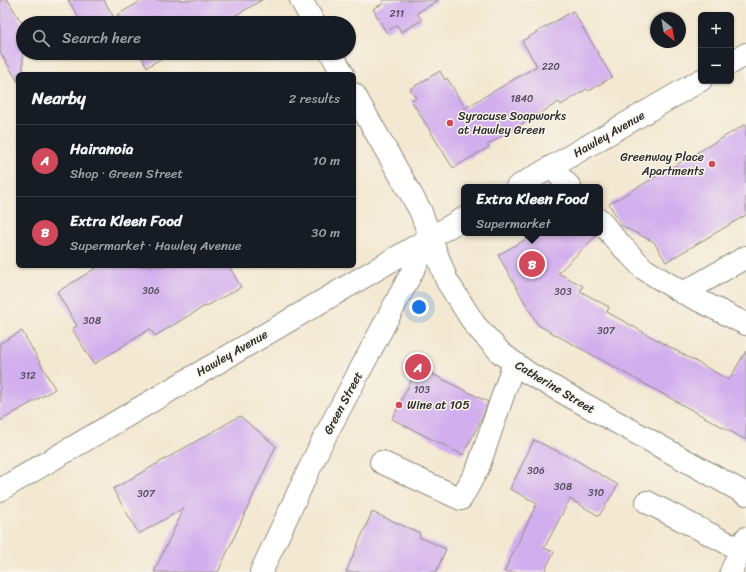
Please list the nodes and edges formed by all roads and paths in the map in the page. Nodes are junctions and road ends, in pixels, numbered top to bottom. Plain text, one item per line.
1 (301, 0) edge
2 (310, 16) edge
3 (746, 54) edge
4 (734, 61) edge
5 (698, 82) edge
6 (356, 98) edge
7 (551, 167) junction
8 (522, 184) edge
9 (567, 184) edge
10 (461, 220) edge
11 (603, 224) edge
12 (430, 238) junction
13 (746, 257) edge
14 (683, 293) junction
15 (746, 324) edge
16 (514, 363) junction
17 (381, 462) dead end
18 (0, 490) edge
19 (746, 494) edge
20 (647, 502) dead end
21 (743, 544) edge
22 (261, 572) edge
23 (731, 572) edge

1 - 2 street
3 - 4 street
5 - 7 street, Hawley Avenue
6 - 12 street, Catherine Street
7 - 8 street, Hawley Avenue
7 - 9 street
10 - 12 street, Hawley Avenue
11 - 14 street
12 - 16 street, Catherine Street
12 - 18 street, Hawley Avenue
12 - 22 street, Green Street
13 - 14 street
14 - 15 street
16 - 17 street
16 - 19 street, Catherine Street
20 - 21 street
21 - 23 street

